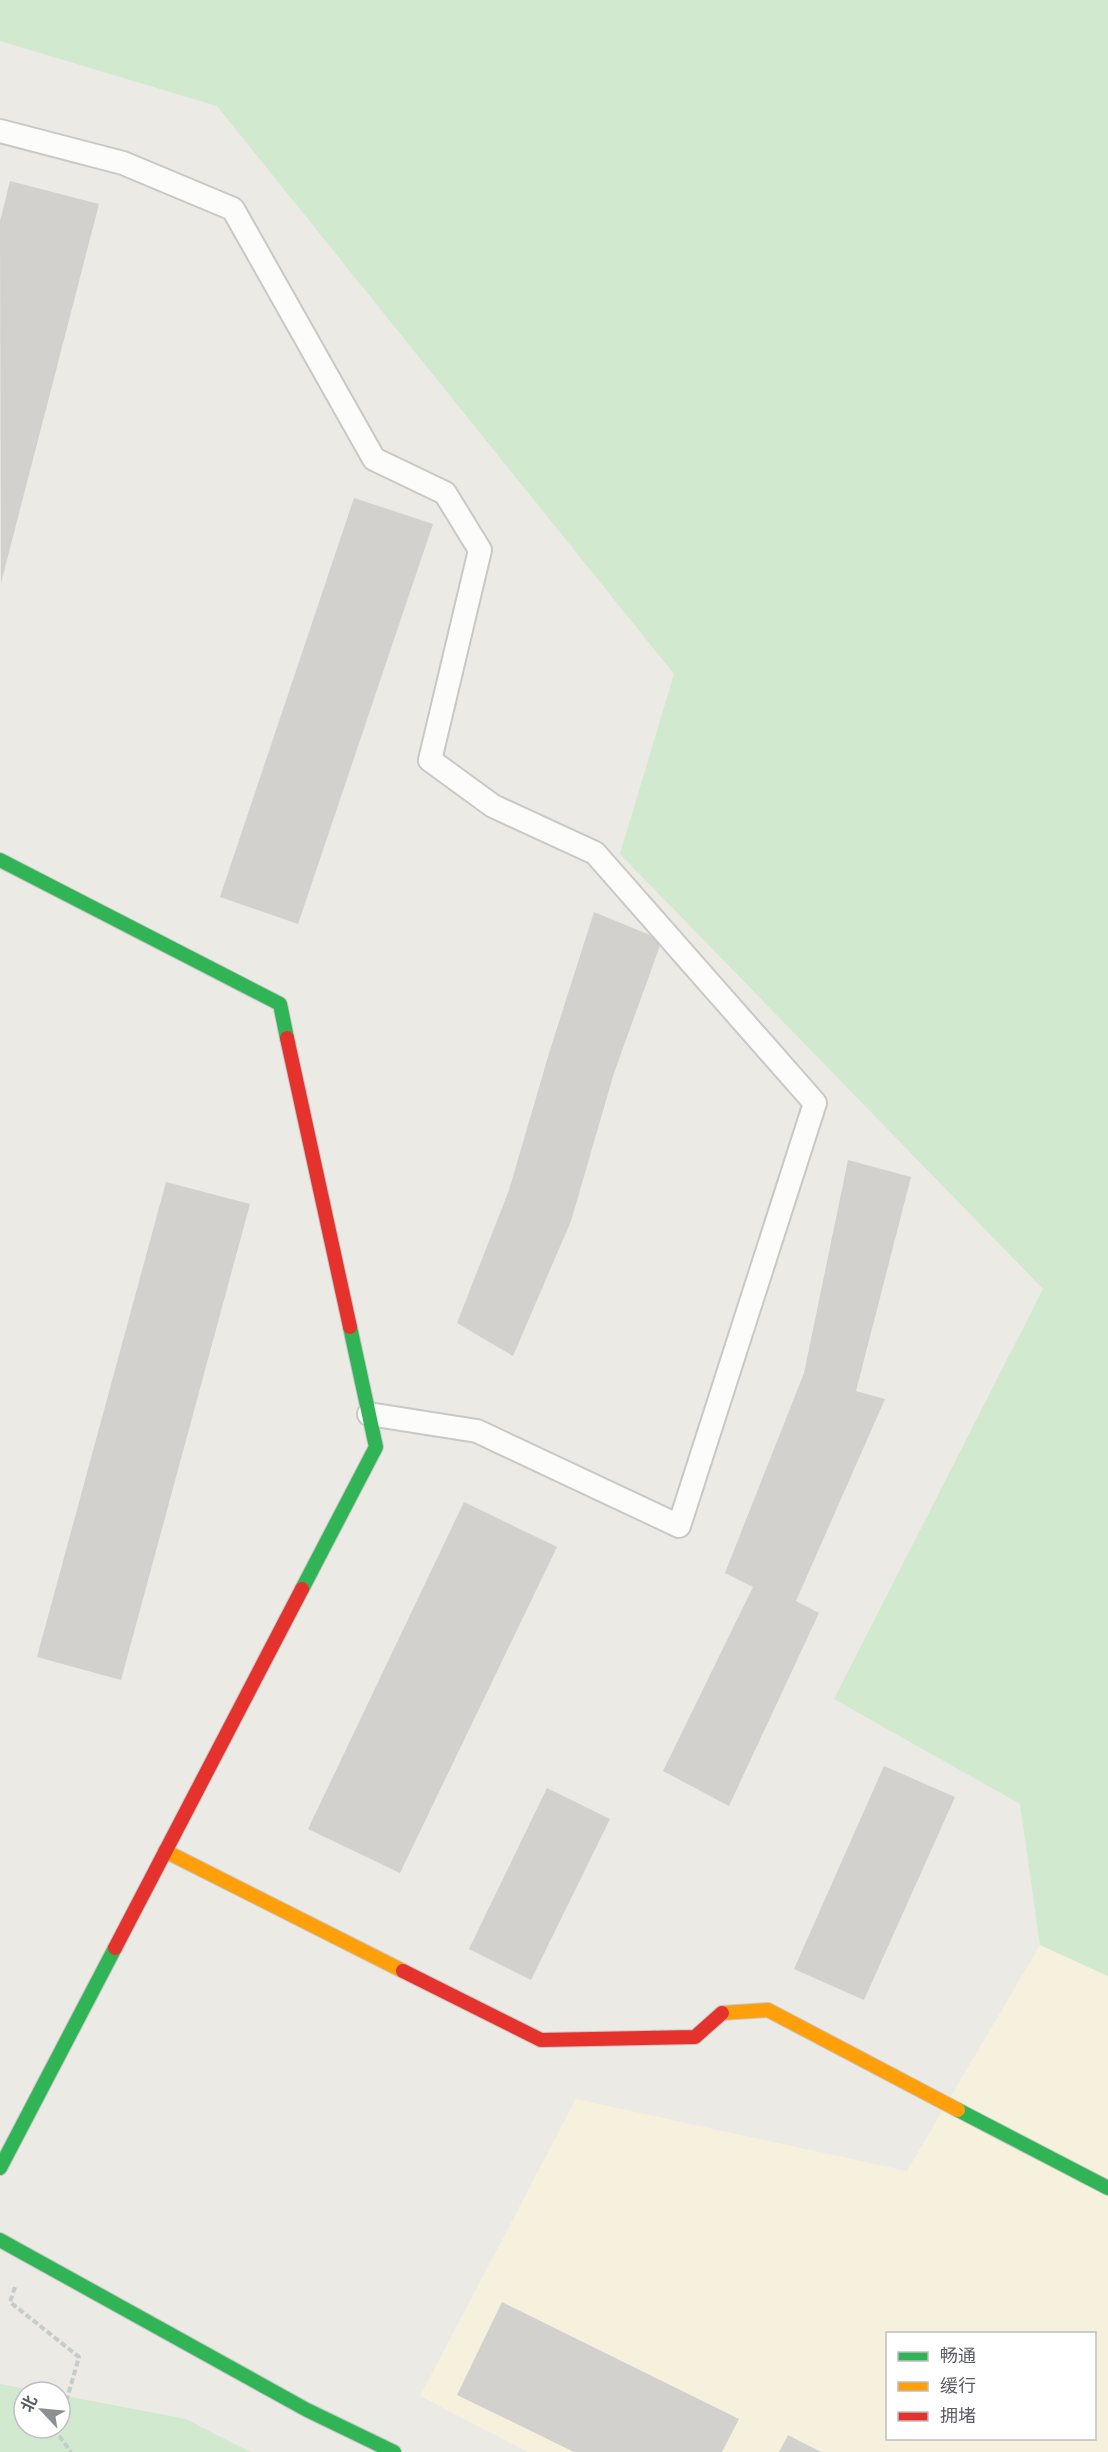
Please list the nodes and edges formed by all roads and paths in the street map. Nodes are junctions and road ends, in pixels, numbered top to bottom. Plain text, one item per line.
1 (0, 131) edge
2 (0, 860) edge
3 (369, 1414) junction
4 (165, 1851) junction
5 (0, 2168) edge
6 (1108, 2187) edge
7 (0, 2240) edge
8 (26, 2254) junction
9 (72, 2381) edge
10 (394, 2452) edge

1 - 3 lane
2 - 3 street
3 - 4 street
4 - 5 street
4 - 6 street
7 - 8 street
8 - 9 path
8 - 10 street

